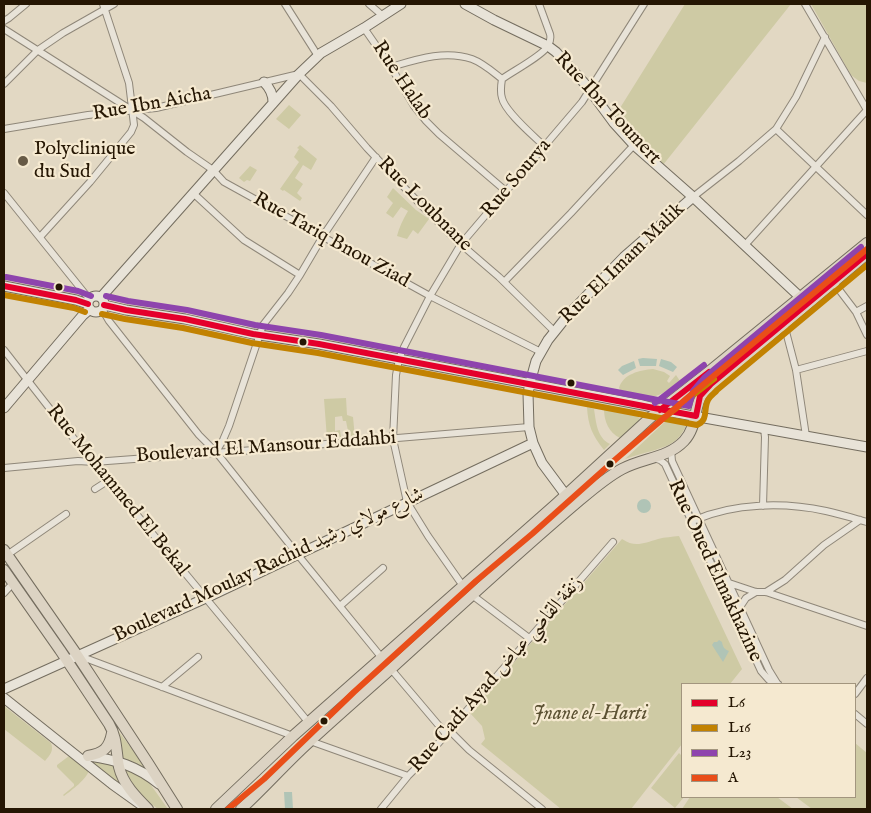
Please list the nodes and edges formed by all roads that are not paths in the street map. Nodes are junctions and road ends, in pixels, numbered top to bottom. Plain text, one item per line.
1 (26, 4) edge
2 (114, 4) edge
3 (284, 4) edge
4 (369, 4) edge
5 (401, 4) edge
6 (465, 4) edge
7 (539, 4) edge
8 (644, 4) edge
9 (805, 4) edge
10 (104, 6) edge
11 (383, 16) junction
12 (4, 21) edge
13 (364, 28) junction
14 (4, 29) edge
15 (825, 37) junction
16 (548, 46) junction
17 (38, 50) junction
18 (318, 56) junction
19 (391, 67) junction
20 (298, 74) junction
21 (502, 78) junction
22 (264, 82) junction
23 (4, 84) edge
24 (590, 90) junction
25 (273, 102) junction
26 (133, 110) junction
27 (867, 110) edge
28 (4, 129) edge
29 (776, 129) junction
30 (634, 145) junction
31 (544, 146) junction
32 (376, 158) junction
33 (816, 166) junction
34 (213, 170) junction
35 (193, 192) junction
36 (507, 192) junction
37 (4, 193) edge
38 (693, 197) junction
39 (867, 216) edge
40 (323, 236) junction
41 (40, 237) junction
42 (867, 243) edge
43 (461, 244) junction
44 (744, 245) junction
45 (867, 254) edge
46 (300, 275) junction
47 (504, 282) junction
48 (834, 283) junction
49 (4, 286) edge
50 (430, 296) junction
51 (800, 296) junction
52 (89, 304) junction
53 (103, 304) junction
54 (867, 306) edge
55 (856, 312) junction
56 (784, 324) junction
57 (554, 331) junction
58 (260, 335) junction
59 (867, 335) edge
60 (4, 350) edge
61 (867, 351) edge
62 (541, 352) junction
63 (399, 359) junction
64 (796, 370) junction
65 (28, 381) junction
66 (530, 384) junction
67 (4, 408) edge
68 (660, 410) junction
69 (696, 416) junction
70 (529, 427) junction
71 (764, 429) junction
72 (806, 436) junction
73 (393, 439) junction
74 (533, 443) junction
75 (867, 447) edge
76 (671, 450) junction
77 (216, 452) junction
78 (652, 458) junction
79 (94, 462) junction
80 (4, 468) edge
81 (109, 480) junction
82 (95, 489) dead end
83 (565, 494) junction
84 (408, 502) junction
85 (763, 506) junction
86 (66, 514) dead end
87 (695, 520) junction
88 (864, 521) edge
89 (613, 542) dead end
90 (5, 552) edge
91 (298, 555) junction
92 (382, 568) dead end
93 (4, 570) edge
94 (13, 583) junction
95 (729, 583) junction
96 (463, 586) junction
97 (756, 592) junction
98 (766, 592) junction
99 (4, 593) edge
100 (472, 595) junction
101 (206, 598) junction
102 (340, 606) junction
103 (740, 607) junction
104 (867, 626) edge
105 (529, 638) junction
106 (77, 655) junction
107 (198, 657) dead end
108 (382, 658) junction
109 (67, 660) junction
110 (391, 669) junction
111 (867, 678) edge
112 (776, 683) edge
113 (777, 683) edge
114 (162, 686) junction
115 (4, 689) edge
116 (856, 693) edge
117 (4, 698) edge
118 (856, 715) edge
119 (309, 723) junction
120 (867, 724) edge
121 (112, 730) junction
122 (448, 732) junction
123 (294, 736) junction
124 (310, 741) junction
125 (83, 757) junction
126 (118, 761) junction
127 (408, 776) junction
128 (164, 788) junction
129 (147, 809) edge
130 (177, 809) edge
131 (216, 809) edge
132 (241, 809) edge
133 (381, 809) edge
134 (542, 809) edge

1 - 12 street
2 - 10 street
3 - 18 street
4 - 11 street
5 - 11 street
6 - 16 street, Rue Ibn Toumert
7 - 16 street
8 - 24 street, Rue Sourya
9 - 15 street
10 - 17 street
10 - 26 street
11 - 13 street
13 - 18 street
13 - 19 street, Rue Halab
14 - 17 street, Rue Tariq Bnou Ziad
15 - 27 street
15 - 29 street
16 - 21 street
16 - 24 street, Rue Ibn Toumert
17 - 23 street
17 - 26 street, Rue Tariq Bnou Ziad
18 - 20 street
19 - 21 street
19 - 36 street, Rue Halab
20 - 22 street, Rue Ibn Aicha
20 - 25 street
20 - 32 street, Rue Loubnane
21 - 31 street
22 - 25 street
22 - 26 street, Rue Ibn Aicha
24 - 30 street, Rue Ibn Toumert
24 - 31 street, Rue Sourya
25 - 34 street
26 - 28 street, Rue Ibn Aicha
26 - 34 street, Rue Tariq Bnou Ziad
26 - 41 street
27 - 33 street
29 - 33 street
29 - 38 street
30 - 38 street, Rue Ibn Toumert
30 - 47 street
31 - 36 street, Rue Sourya
32 - 40 street
32 - 43 street, Rue Loubnane
33 - 39 street
33 - 44 street
34 - 35 street
34 - 40 street, Rue Tariq Bnou Ziad
35 - 46 street
35 - 53 street
36 - 43 street, Rue Sourya
37 - 41 street
38 - 44 street, Rue Ibn Toumert
38 - 57 street, Rue El Imam Malik
40 - 46 street
40 - 50 street, Rue Tariq Bnou Ziad
41 - 52 street
42 - 51 main road
43 - 47 street, Rue Loubnane
43 - 50 street, Rue Sourya
44 - 51 street, Rue Ibn Toumert
45 - 48 main road
46 - 58 street
47 - 57 street, Rue Loubnane
48 - 55 street
48 - 56 main road
49 - 52 street
50 - 62 street, Rue Tariq Bnou Ziad
50 - 63 street, Rue Sourya
51 - 68 main road
52 - 53 street
52 - 53 street
52 - 65 street
53 - 58 street
53 - 77 street
54 - 55 street
55 - 59 street
56 - 64 street
56 - 69 main road
57 - 62 street, Rue El Imam Malik
58 - 63 street
58 - 77 street
60 - 65 street, Rue Mohammed El Bekal
61 - 64 street
62 - 66 street, Rue El Imam Malik
63 - 66 street
63 - 73 street, Rue Sourya
64 - 72 street
65 - 67 street
65 - 79 street, Rue Mohammed El Bekal
66 - 68 street
66 - 70 street, Rue El Imam Malik
68 - 69 street
68 - 83 main road
69 - 71 street
69 - 76 main road
70 - 73 street, Boulevard El Mansour Eddahbi
70 - 74 street, Rue El Imam Malik
71 - 72 street
71 - 85 street
72 - 75 street
73 - 77 street, Boulevard El Mansour Eddahbi
73 - 84 street, Rue Sourya
74 - 83 street, Rue El Imam Malik
74 - 84 street, Boulevard Moulay Rachid شارع مولاي رشيد
76 - 78 main road
76 - 87 street, Rue Oued Elmakhazine
77 - 79 street, Boulevard El Mansour Eddahbi
77 - 91 street
78 - 87 street, Rue Oued Elmakhazine
78 - 100 main road
79 - 80 street, Boulevard El Mansour Eddahbi
79 - 81 street, Rue Mohammed El Bekal
81 - 82 street
81 - 101 street, Rue Mohammed El Bekal
83 - 96 main road
84 - 91 street, Boulevard Moulay Rachid شارع مولاي رشيد
84 - 96 street, Rue Sourya
85 - 87 street
85 - 88 street
86 - 90 street
87 - 95 street, Rue Oued Elmakhazine
87 - 112 street, Rue Oued Elmakhazine
88 - 98 street
89 - 105 street, Rue Cadi Ayad زنقة القاضي عياض
90 - 106 main road
91 - 101 street, Boulevard Moulay Rachid شارع مولاي رشيد
91 - 102 street
92 - 102 street
93 - 94 main road
94 - 99 street
94 - 109 main road
95 - 97 street
95 - 103 street, Rue Oued Elmakhazine
96 - 108 main road
97 - 98 street
97 - 103 street
98 - 104 street
100 - 105 street
100 - 110 main road
101 - 106 street, Boulevard Moulay Rachid شارع مولاي رشيد
101 - 119 street, Rue Mohammed El Bekal
102 - 108 street
103 - 113 street, Rue Oued Elmakhazine
105 - 122 street, Rue Cadi Ayad زنقة القاضي عياض
106 - 109 street, Boulevard Moulay Rachid شارع مولاي رشيد
106 - 114 street
106 - 128 main road
107 - 114 street
108 - 119 main road
109 - 115 street, Boulevard Moulay Rachid شارع مولاي رشيد
109 - 121 main road
110 - 122 street
110 - 124 main road
111 - 116 street
114 - 123 street
117 - 125 street
118 - 120 street
119 - 123 main road
121 - 125 main road
121 - 126 main road
122 - 127 street, Rue Cadi Ayad زنقة القاضي عياض
122 - 134 street
123 - 131 main road
124 - 127 street
124 - 132 main road
125 - 126 street
125 - 129 street
126 - 128 street
126 - 129 main road
127 - 133 street, Rue Cadi Ayad زنقة القاضي عياض
128 - 130 main road

